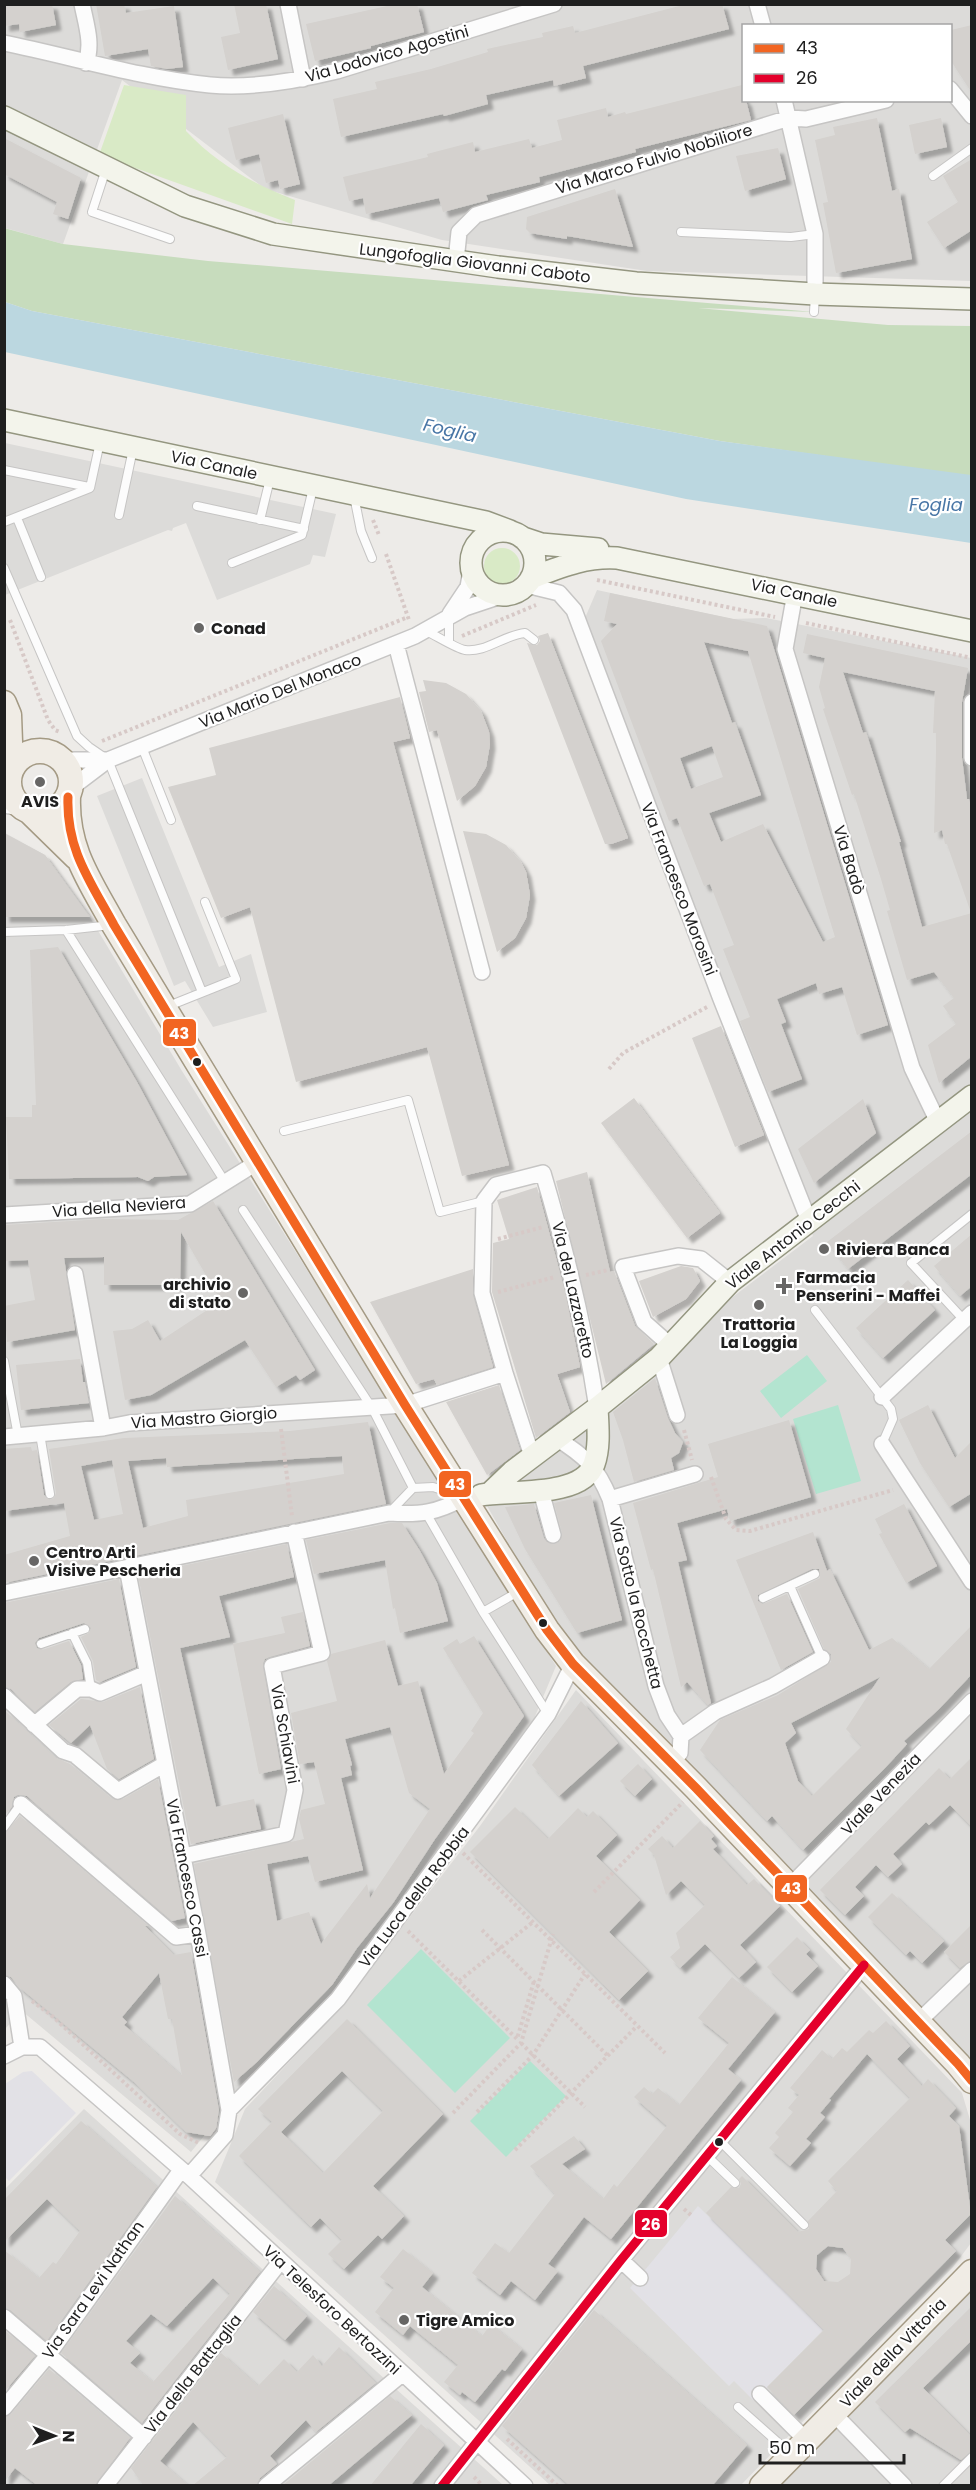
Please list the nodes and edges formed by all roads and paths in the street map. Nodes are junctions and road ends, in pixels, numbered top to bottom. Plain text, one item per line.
1 (82, 4) edge
2 (288, 4) edge
3 (554, 4) edge
4 (757, 4) edge
5 (509, 11) edge
6 (762, 24) edge
7 (4, 43) edge
8 (86, 63) junction
9 (303, 80) junction
10 (952, 90) edge
11 (785, 102) edge
12 (878, 102) edge
13 (972, 116) edge
14 (4, 117) edge
15 (789, 118) junction
16 (972, 148) edge
17 (106, 167) junction
18 (933, 176) dead end
19 (681, 232) dead end
20 (815, 234) junction
21 (170, 239) dead end
22 (456, 261) junction
23 (972, 299) edge
24 (815, 303) junction
25 (4, 420) edge
26 (100, 441) junction
27 (133, 448) junction
28 (4, 470) edge
29 (270, 477) junction
30 (314, 487) junction
31 (90, 488) junction
32 (354, 495) junction
33 (197, 506) dead end
34 (424, 510) junction
35 (119, 515) dead end
36 (17, 518) junction
37 (260, 520) junction
38 (4, 522) edge
39 (304, 529) junction
40 (517, 534) junction
41 (372, 558) dead end
42 (617, 558) junction
43 (471, 562) junction
44 (232, 563) dead end
45 (4, 568) edge
46 (41, 577) dead end
47 (528, 581) junction
48 (795, 593) junction
49 (504, 595) junction
50 (547, 600) dead end
51 (9, 616) dead end
52 (449, 616) junction
53 (408, 617) dead end
54 (425, 631) junction
55 (972, 631) edge
56 (460, 636) dead end
57 (534, 640) dead end
58 (449, 641) junction
59 (396, 644) junction
60 (972, 702) edge
61 (7, 709) edge
62 (77, 736) junction
63 (142, 747) junction
64 (55, 756) junction
65 (972, 758) edge
66 (108, 760) junction
67 (8, 773) edge
68 (70, 793) junction
69 (18, 808) edge
70 (171, 820) dead end
71 (76, 857) junction
72 (205, 902) dead end
73 (114, 925) junction
74 (66, 930) junction
75 (4, 932) edge
76 (482, 972) dead end
77 (202, 992) junction
78 (721, 999) junction
79 (165, 1008) junction
80 (609, 1069) dead end
81 (972, 1096) edge
82 (938, 1122) junction
83 (284, 1131) dead end
84 (258, 1162) junction
85 (225, 1182) junction
86 (484, 1201) junction
87 (243, 1210) dead end
88 (972, 1214) edge
89 (4, 1215) edge
90 (808, 1221) junction
91 (558, 1223) junction
92 (483, 1243) junction
93 (623, 1266) junction
94 (75, 1274) dead end
95 (570, 1275) junction
96 (730, 1282) junction
97 (483, 1297) junction
98 (815, 1310) dead end
99 (968, 1317) edge
100 (665, 1352) junction
101 (4, 1361) edge
102 (505, 1373) junction
103 (882, 1397) junction
104 (405, 1405) junction
105 (372, 1407) junction
106 (597, 1408) junction
107 (279, 1413) junction
108 (677, 1415) joint
109 (103, 1428) junction
110 (40, 1434) junction
111 (11, 1437) edge
112 (556, 1438) junction
113 (882, 1444) joint
114 (532, 1456) junction
115 (594, 1467) junction
116 (695, 1474) junction
117 (907, 1483) junction
118 (413, 1488) junction
119 (541, 1491) junction
120 (50, 1494) dead end
121 (489, 1494) junction
122 (464, 1498) junction
123 (610, 1499) junction
124 (389, 1513) junction
125 (426, 1513) junction
126 (294, 1532) junction
127 (553, 1535) dead end
128 (127, 1568) junction
129 (814, 1574) dead end
130 (972, 1582) edge
131 (790, 1586) junction
132 (520, 1590) junction
133 (4, 1593) edge
134 (764, 1598) dead end
135 (483, 1612) junction
136 (84, 1629) dead end
137 (72, 1633) junction
138 (41, 1644) dead end
139 (822, 1658) joint
140 (573, 1664) junction
141 (147, 1673) junction
142 (92, 1689) junction
143 (4, 1696) edge
144 (970, 1704) edge
145 (548, 1714) junction
146 (34, 1725) junction
147 (681, 1736) junction
148 (671, 1763) junction
149 (165, 1764) junction
150 (696, 1788) junction
151 (21, 1804) joint
152 (4, 1827) edge
153 (454, 1844) junction
154 (183, 1856) junction
155 (790, 1886) junction
156 (594, 1892) dead end
157 (533, 1922) junction
158 (482, 1930) dead end
159 (408, 1931) dead end
160 (198, 1934) junction
161 (553, 1934) dead end
162 (551, 1940) junction
163 (500, 1948) junction
164 (864, 1965) junction
165 (972, 1970) edge
166 (585, 1974) junction
167 (459, 1981) junction
168 (536, 1983) junction
169 (9, 1990) edge
170 (562, 2010) junction
171 (918, 2022) junction
172 (637, 2026) junction
173 (521, 2043) junction
174 (22, 2047) junction
175 (665, 2053) dead end
176 (533, 2055) junction
177 (4, 2056) edge
178 (608, 2056) junction
179 (972, 2081) edge
180 (571, 2093) junction
181 (585, 2107) dead end
182 (229, 2110) junction
183 (477, 2112) dead end
184 (453, 2113) dead end
185 (720, 2141) junction
186 (215, 2147) junction
187 (514, 2150) dead end
188 (707, 2156) junction
189 (185, 2173) junction
190 (735, 2183) dead end
191 (684, 2209) dead end
192 (691, 2215) dead end
193 (804, 2225) dead end
194 (621, 2260) junction
195 (280, 2262) junction
196 (972, 2272) edge
197 (640, 2278) dead end
198 (4, 2317) edge
199 (49, 2354) junction
200 (402, 2374) junction
201 (760, 2394) dead end
202 (738, 2407) dead end
203 (4, 2408) edge
204 (834, 2414) junction
205 (144, 2437) junction
206 (507, 2439) dead end
207 (476, 2442) junction
208 (800, 2448) junction
209 (972, 2457) edge
210 (474, 2477) dead end
211 (105, 2486) edge
212 (266, 2486) edge
213 (442, 2486) edge
214 (483, 2486) edge
215 (525, 2486) edge
216 (558, 2486) edge
217 (762, 2486) edge
218 (904, 2486) edge
219 (943, 2486) edge

1 - 8 street
2 - 9 street
3 - 5 street, Via Lodovico Agostini
4 - 6 street
5 - 9 street, Via Lodovico Agostini
7 - 8 street, Via Lodovico Agostini
8 - 9 street, Via Lodovico Agostini
10 - 13 street
11 - 15 street
12 - 15 street, Via Marco Fulvio Nobiliore
14 - 17 street, Lungofoglia Giovanni Caboto
15 - 20 street
15 - 22 street, Via Marco Fulvio Nobiliore
16 - 18 lane
17 - 21 lane
17 - 22 street, Lungofoglia Giovanni Caboto
19 - 20 lane
20 - 24 street
22 - 24 street, Lungofoglia Giovanni Caboto
23 - 24 street, Lungofoglia Giovanni Caboto
25 - 26 street, Via Canale
26 - 27 street, Via Canale
26 - 31 lane
27 - 29 street, Via Canale
27 - 35 lane
28 - 31 lane
29 - 30 street, Via Canale
29 - 37 lane
30 - 32 street, Via Canale
30 - 39 lane
31 - 36 lane
32 - 34 street, Via Canale
32 - 41 lane
33 - 37 lane
34 - 40 street, Via Canale
34 - 43 street, Via Canale
36 - 38 lane
36 - 46 lane
37 - 39 lane
39 - 44 lane
40 - 42 street, Via Canale
40 - 43 street, Via Canale
40 - 47 street
42 - 47 street, Via Canale
42 - 48 street, Via Canale
43 - 49 street, Via Canale
43 - 52 street, Via Mario Del Monaco
45 - 62 lane
47 - 49 street, Via Canale
47 - 78 street, Via Francesco Morosini
48 - 55 street, Via Canale
48 - 82 street, Via Badò
49 - 52 street, Via Mario Del Monaco
50 - 56 path
51 - 62 path
52 - 54 street, Via Mario Del Monaco
52 - 58 lane
53 - 62 path
54 - 58 lane
54 - 59 street, Via Mario Del Monaco
57 - 58 lane
59 - 63 street, Via Mario Del Monaco
59 - 76 street
60 - 65 street
61 - 64 main road
61 - 67 main road
62 - 66 lane
63 - 66 street, Via Mario Del Monaco
63 - 70 lane
64 - 66 street, Via Mario Del Monaco
64 - 67 main road
64 - 68 main road
66 - 68 street, Via Mario Del Monaco
66 - 77 lane
67 - 69 main road
68 - 69 main road
68 - 71 main road
69 - 71 main road
71 - 73 main road
72 - 77 lane
73 - 74 lane
73 - 79 main road
74 - 75 lane
74 - 85 lane
77 - 79 lane
78 - 80 path
78 - 90 street, Via Francesco Morosini
79 - 84 main road
81 - 82 street, Viale Antonio Cecchi
82 - 90 street, Viale Antonio Cecchi
83 - 86 lane
84 - 85 street, Via della Neviera
84 - 104 main road
85 - 89 street, Via della Neviera
86 - 91 street, Via del Lazzaretto
86 - 92 street
87 - 105 lane
88 - 99 lane
90 - 96 street, Viale Antonio Cecchi
91 - 92 path
91 - 95 street, Via del Lazzaretto
92 - 97 street
93 - 95 path
93 - 96 street
93 - 100 street
94 - 109 street
95 - 97 path
95 - 106 street, Via del Lazzaretto
96 - 100 street, Viale Antonio Cecchi
97 - 102 street
98 - 103 lane
99 - 103 street
100 - 106 street, Viale Antonio Cecchi
100 - 108 street
101 - 111 lane
102 - 104 street, Via Mastro Giorgio
102 - 114 street
103 - 113 lane
104 - 105 street, Via Mastro Giorgio
104 - 122 main road
105 - 107 street, Via Mastro Giorgio
105 - 118 lane
106 - 112 street, Viale Antonio Cecchi
106 - 115 street
107 - 109 street, Via Mastro Giorgio
107 - 126 path
108 - 116 path
109 - 110 street, Via Mastro Giorgio
110 - 111 street, Via Mastro Giorgio
110 - 120 lane
112 - 114 street, Viale Antonio Cecchi
112 - 115 street
113 - 117 street
114 - 121 street, Viale Antonio Cecchi
115 - 119 street
115 - 123 street, Via Sotto la Rocchetta
116 - 117 path
116 - 123 street
117 - 130 street
118 - 122 lane
118 - 124 lane
119 - 121 street
119 - 127 street
121 - 122 street
122 - 125 street
122 - 132 main road
123 - 147 street, Via Sotto la Rocchetta
124 - 125 street
124 - 126 street
125 - 135 lane
126 - 128 street
126 - 154 street, Via Schiavini
128 - 133 street
128 - 141 street, Via Francesco Cassi
129 - 131 lane
131 - 134 lane
131 - 139 lane
132 - 135 lane
132 - 140 main road
135 - 145 lane
136 - 137 lane
137 - 138 lane
137 - 142 lane
139 - 147 street
140 - 145 street, Via Luca della Robbia
140 - 148 main road
141 - 142 street
141 - 149 street, Via Francesco Cassi
142 - 146 street
143 - 146 street
144 - 155 street, Viale Venezia
145 - 153 street, Via Luca della Robbia
146 - 149 street
147 - 148 street
148 - 150 main road
149 - 154 street, Via Francesco Cassi
150 - 155 main road
150 - 156 path
151 - 152 lane
151 - 160 street
153 - 157 path
153 - 182 street, Via Luca della Robbia
154 - 160 street, Via Francesco Cassi
155 - 164 main road
157 - 162 path
157 - 163 path
158 - 163 path
159 - 167 path
160 - 182 street, Via Francesco Cassi
161 - 162 path
162 - 166 path
162 - 168 path
163 - 167 path
163 - 168 path
164 - 171 main road
164 - 185 street
165 - 171 street
166 - 170 path
166 - 172 path
167 - 168 path
168 - 170 path
168 - 173 path
169 - 174 street
169 - 186 path
170 - 176 path
170 - 178 path
171 - 179 main road
172 - 175 path
172 - 178 path
173 - 176 path
173 - 184 path
174 - 177 street
174 - 189 street, Via Telesforo Bertozzini
176 - 180 path
176 - 183 path
178 - 180 path
180 - 181 path
180 - 187 path
182 - 186 street, Via Francesco Cassi
185 - 188 street
185 - 193 lane
186 - 189 street, Via Francesco Cassi
188 - 190 lane
188 - 194 street
189 - 195 street, Via Telesforo Bertozzini
189 - 199 street, Via Sara Levi Nathan
191 - 192 path
194 - 197 street
194 - 207 street
195 - 200 street, Via Telesforo Bertozzini
195 - 205 street, Via della Battaglia
196 - 204 main road, Viale della Vittoria
198 - 199 street
199 - 203 street, Via Sara Levi Nathan
199 - 205 street
200 - 207 street, Via Telesforo Bertozzini
200 - 212 street
201 - 208 street
202 - 208 lane
204 - 208 main road, Viale della Vittoria
204 - 218 street
205 - 211 street, Via della Battaglia
206 - 216 path
207 - 213 street
207 - 215 street, Via Telesforo Bertozzini
208 - 217 main road, Viale della Vittoria
209 - 219 lane
210 - 214 path

